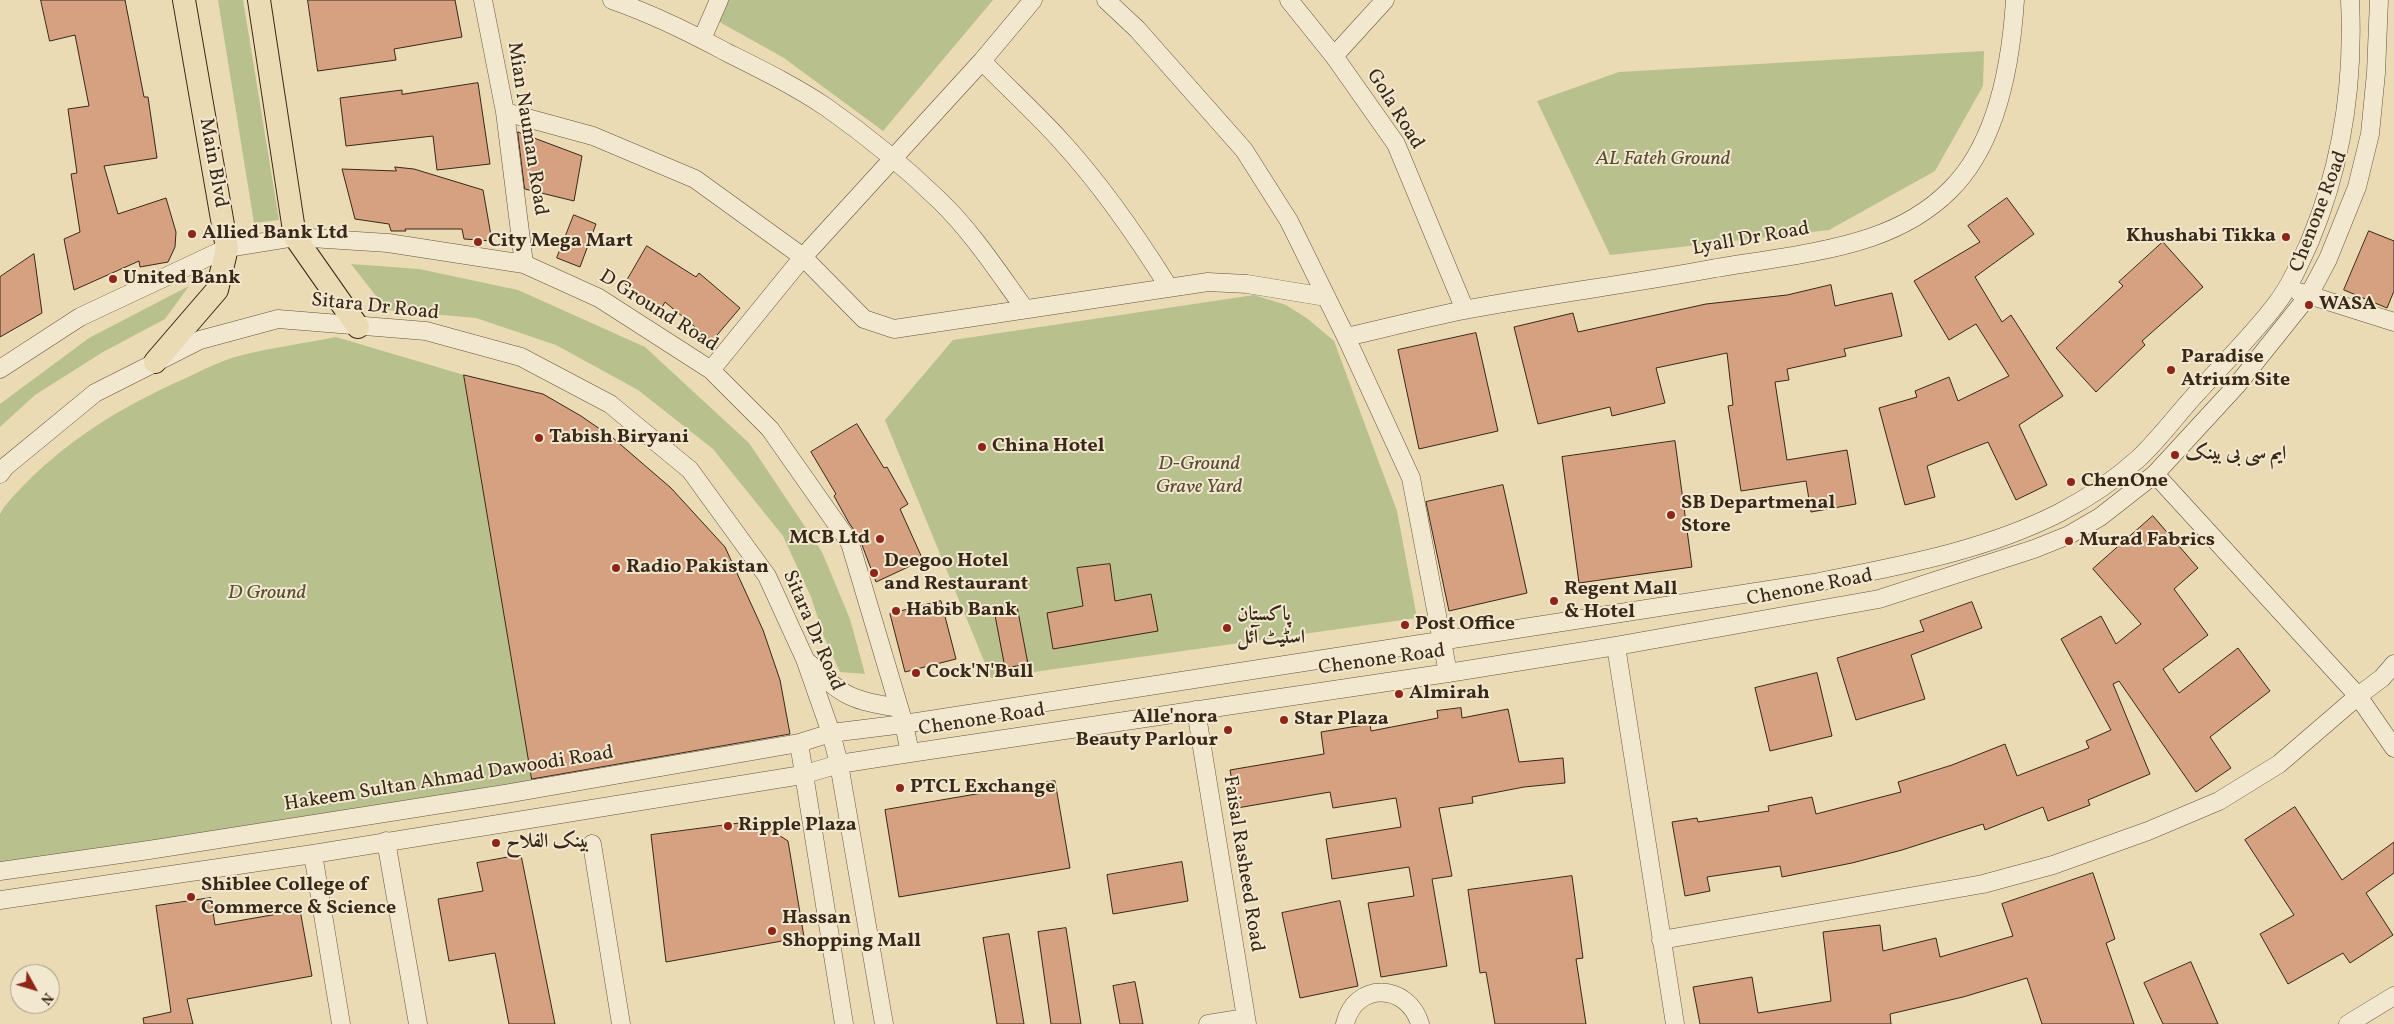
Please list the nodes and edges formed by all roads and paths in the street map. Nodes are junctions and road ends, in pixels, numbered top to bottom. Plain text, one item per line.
1 (184, 0) edge
2 (259, 0) edge
3 (483, 0) edge
4 (612, 0) edge
5 (719, 0) edge
6 (1033, 0) edge
7 (1106, 0) edge
8 (1289, 0) edge
9 (1385, 0) edge
10 (2015, 0) edge
11 (2350, 0) edge
12 (2378, 0) edge
13 (702, 39) junction
14 (1334, 56) junction
15 (982, 61) junction
16 (505, 112) junction
17 (893, 158) junction
18 (295, 237) junction
19 (227, 248) junction
20 (803, 257) junction
21 (524, 264) junction
22 (1168, 286) junction
23 (2286, 288) junction
24 (2309, 295) junction
25 (1326, 297) junction
26 (1025, 309) junction
27 (1465, 310) junction
28 (2393, 318) edge
29 (358, 327) junction
30 (1346, 337) junction
31 (155, 362) junction
32 (0, 369) edge
33 (710, 370) junction
34 (0, 474) edge
35 (2156, 474) junction
36 (1442, 641) junction
37 (1616, 646) junction
38 (805, 659) junction
39 (2394, 664) edge
40 (1448, 674) junction
41 (2388, 677) edge
42 (2358, 696) junction
43 (1196, 710) junction
44 (902, 716) junction
45 (831, 733) junction
46 (799, 743) junction
47 (2394, 748) edge
48 (910, 753) junction
49 (839, 764) junction
50 (802, 775) junction
51 (386, 841) junction
52 (592, 844) dead end
53 (312, 854) junction
54 (0, 871) edge
55 (0, 900) edge
56 (1661, 940) junction
57 (2394, 996) edge
58 (1247, 1021) edge
59 (341, 1024) edge
60 (418, 1024) edge
61 (621, 1024) edge
62 (844, 1024) edge
63 (884, 1024) edge
64 (1208, 1024) edge
65 (1346, 1024) edge
66 (1420, 1024) edge
67 (1675, 1024) edge
68 (2348, 1024) edge

1 - 19 main road, Main Blvd
2 - 18 main road
3 - 16 street, Mian Nauman Road
4 - 13 street
5 - 13 street
6 - 15 street
7 - 25 street
8 - 14 street, Gola Road
9 - 14 street
10 - 27 street, Lyall Dr Road
11 - 23 street, Chenone Road
12 - 24 street, Chenone Road
13 - 17 street
14 - 27 street, Gola Road
15 - 17 street
15 - 22 street
16 - 20 street
16 - 21 street, Mian Nauman Road
17 - 20 street
17 - 26 street
18 - 19 street, D Ground Road
18 - 21 street, D Ground Road
18 - 29 main road
19 - 31 main road, Main Blvd
19 - 32 street, D Ground Road
20 - 26 street
20 - 33 street
21 - 33 street, D Ground Road
22 - 25 street
22 - 26 street
23 - 24 street
23 - 36 street, Chenone Road
24 - 28 street
24 - 35 street, Chenone Road
25 - 30 street
27 - 30 street, Lyall Dr Road
29 - 31 street, Sitara Dr Road
29 - 38 street, Sitara Dr Road
30 - 36 street
31 - 34 street, Sitara Dr Road
33 - 44 street, D Ground Road
35 - 37 street, Chenone Road
35 - 42 street
36 - 40 street
36 - 44 street, Chenone Road
37 - 40 street, Chenone Road
37 - 56 street
38 - 44 street
38 - 45 street, Sitara Dr Road
39 - 41 street
40 - 43 street, Chenone Road
41 - 42 street
42 - 47 street
42 - 56 street
43 - 48 street, Chenone Road
43 - 58 street, Faisal Rasheed Road
44 - 45 street, Hakeem Sultan Ahmad Dawoodi Road
44 - 48 street, D Ground Road
45 - 46 street, Hakeem Sultan Ahmad Dawoodi Road
45 - 49 street, Sitara Dr Road
46 - 50 street
46 - 54 street, Hakeem Sultan Ahmad Dawoodi Road
48 - 49 street, Chenone Road
49 - 50 street, Chenone Road
49 - 63 street, Sitara Dr Road
50 - 51 street
50 - 62 street
51 - 53 street
51 - 60 street
52 - 61 street
53 - 55 street
53 - 59 street
56 - 67 street
57 - 68 street
58 - 64 street
65 - 66 street

